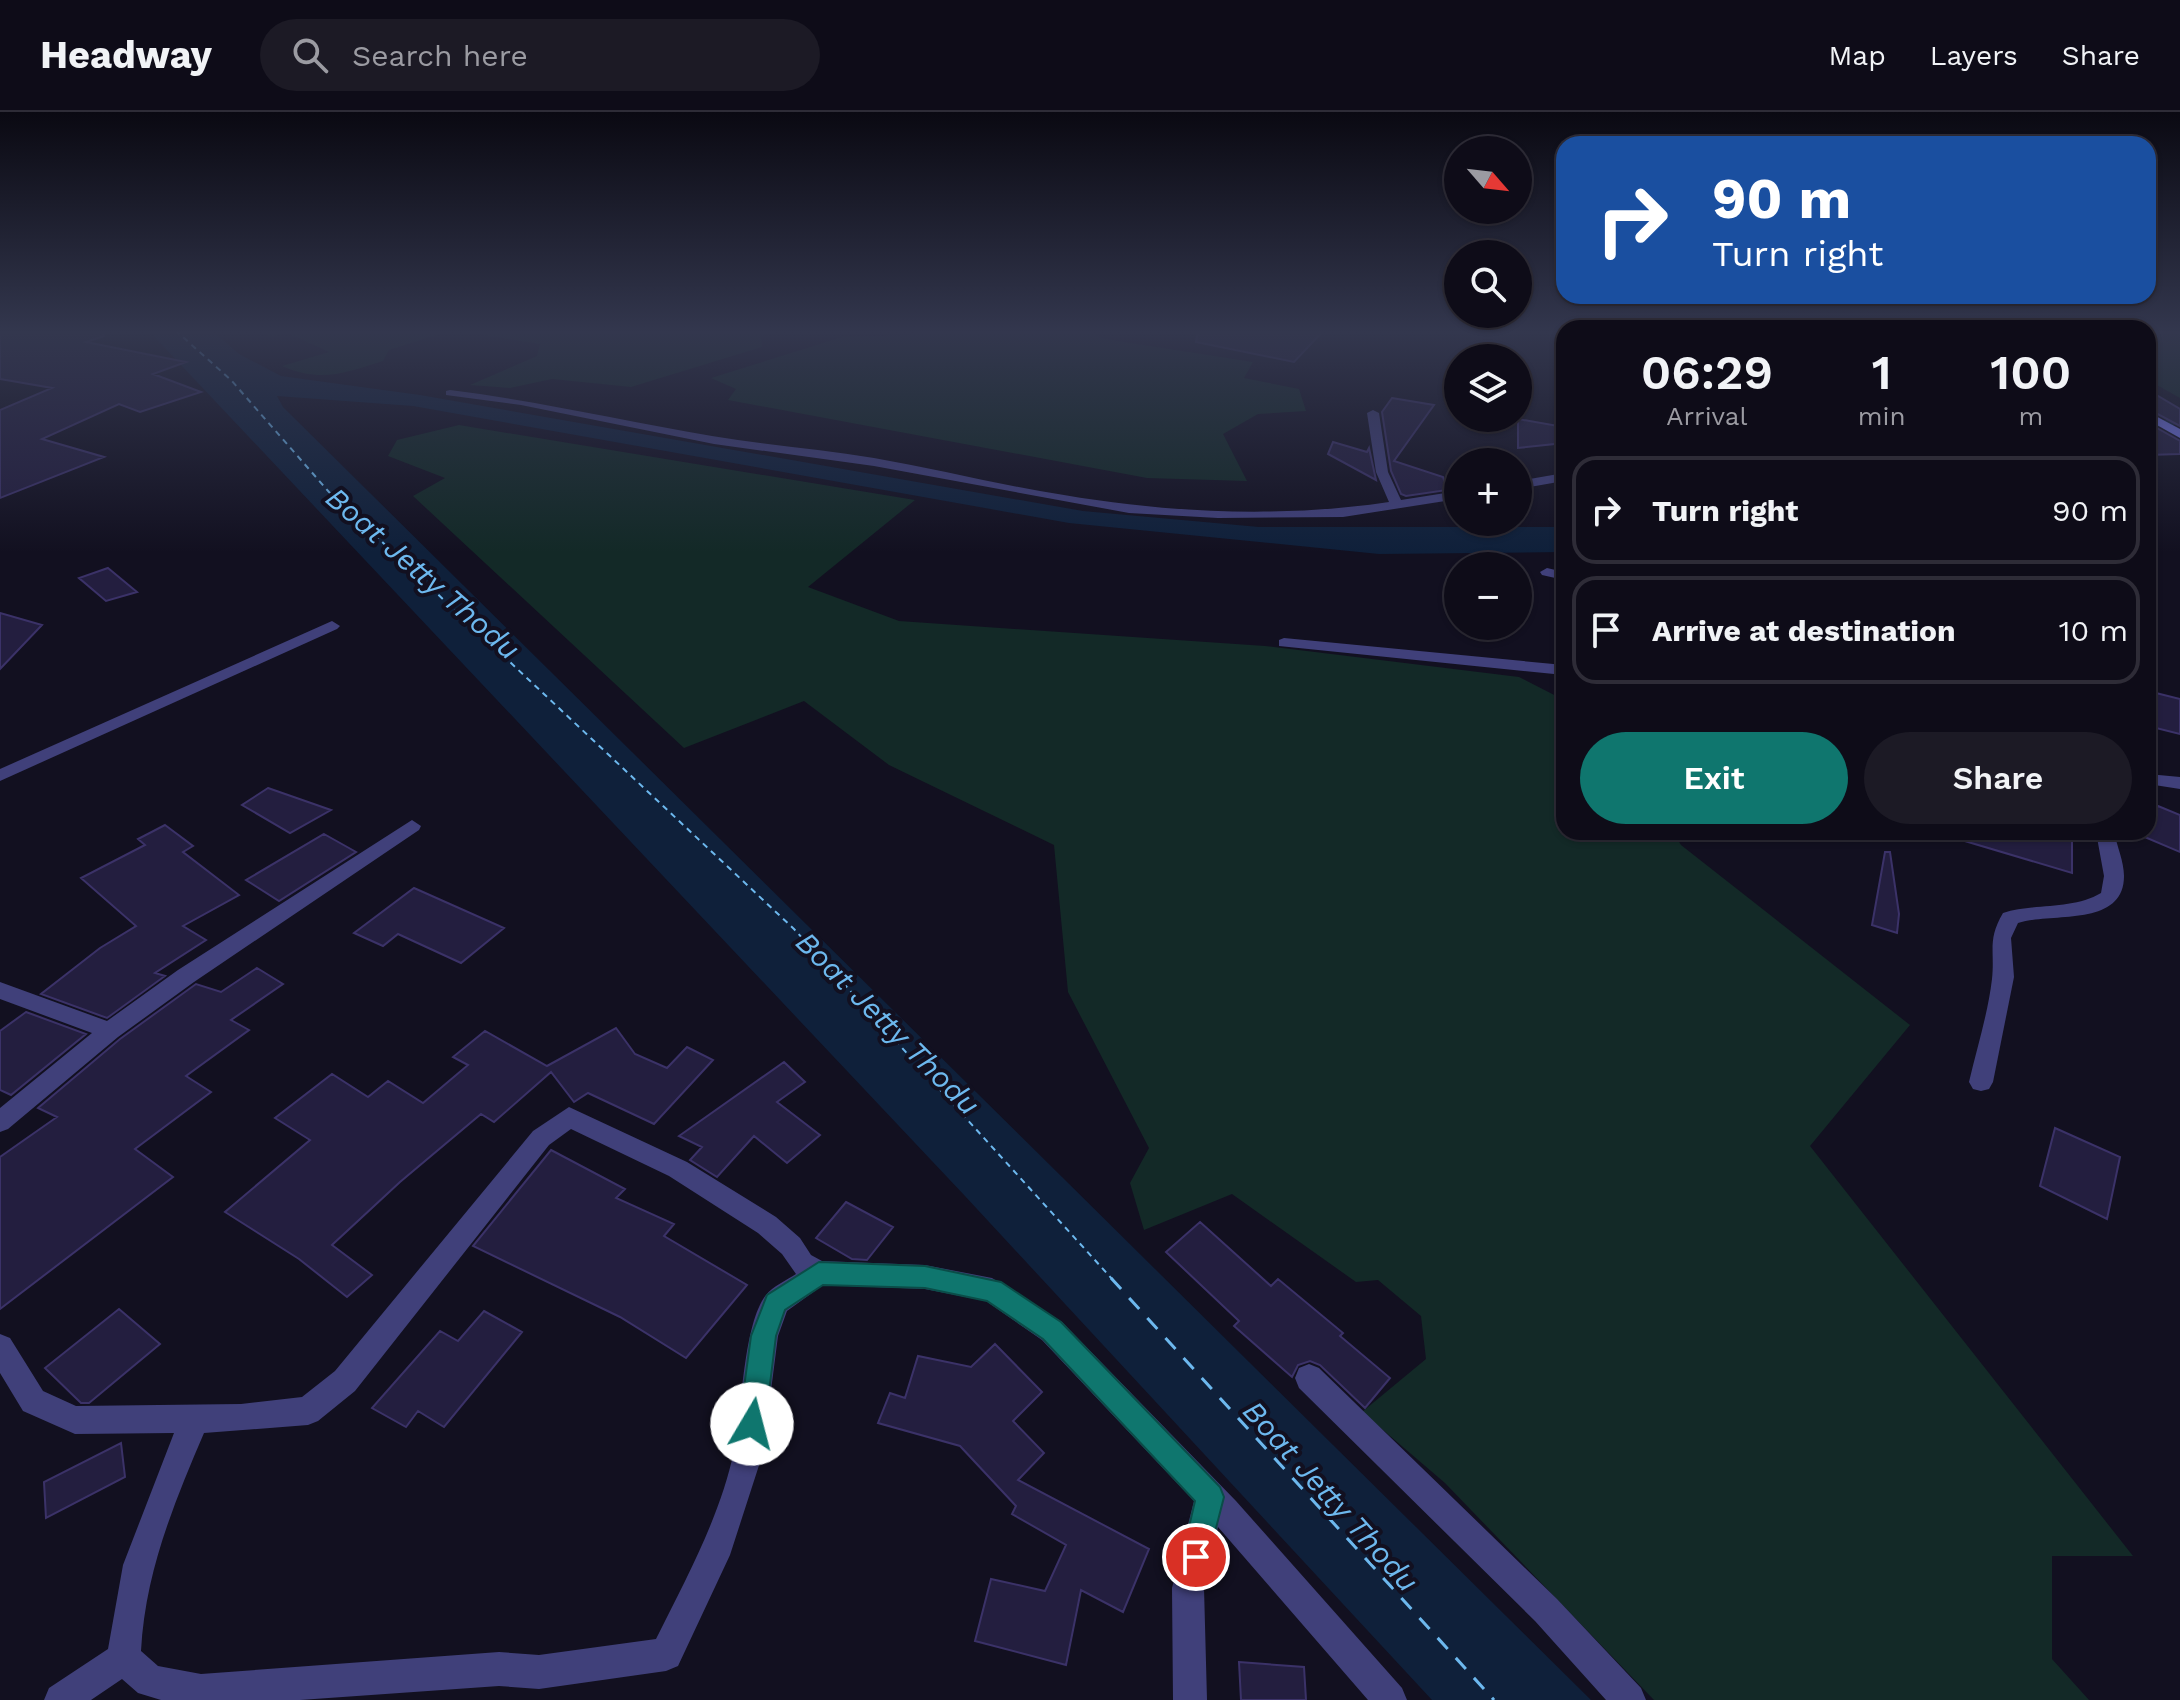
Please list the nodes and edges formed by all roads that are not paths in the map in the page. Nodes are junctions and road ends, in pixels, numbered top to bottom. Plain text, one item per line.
1 (532, 404) edge
2 (1373, 413) dead end
3 (2156, 421) edge
4 (2180, 434) edge
5 (1556, 478) edge
6 (1532, 483) edge
7 (1444, 497) edge
8 (1397, 505) junction
9 (1547, 572) dead end
10 (1556, 574) edge
11 (332, 626) dead end
12 (1284, 643) dead end
13 (1556, 669) edge
14 (0, 776) edge
15 (2156, 780) edge
16 (2180, 783) edge
17 (412, 826) dead end
18 (2107, 840) edge
19 (0, 990) edge
20 (110, 1031) junction
21 (1981, 1082) dead end
22 (0, 1122) edge
23 (819, 1273) junction
24 (0, 1347) edge
25 (1309, 1378) dead end
26 (196, 1418) junction
27 (1210, 1497) junction
28 (124, 1658) junction
29 (61, 1700) edge
30 (1190, 1700) edge
31 (1390, 1700) edge
32 (1629, 1700) edge

1 - 8 street
2 - 8 street
3 - 4 main road
5 - 6 street
7 - 8 street
9 - 10 street
11 - 14 street
12 - 13 street
15 - 16 street
17 - 20 street
18 - 21 street
19 - 20 street
20 - 22 street
23 - 26 street
23 - 27 street
23 - 28 street
24 - 26 street
25 - 32 street
26 - 28 street
27 - 30 street
27 - 31 street
28 - 29 street

